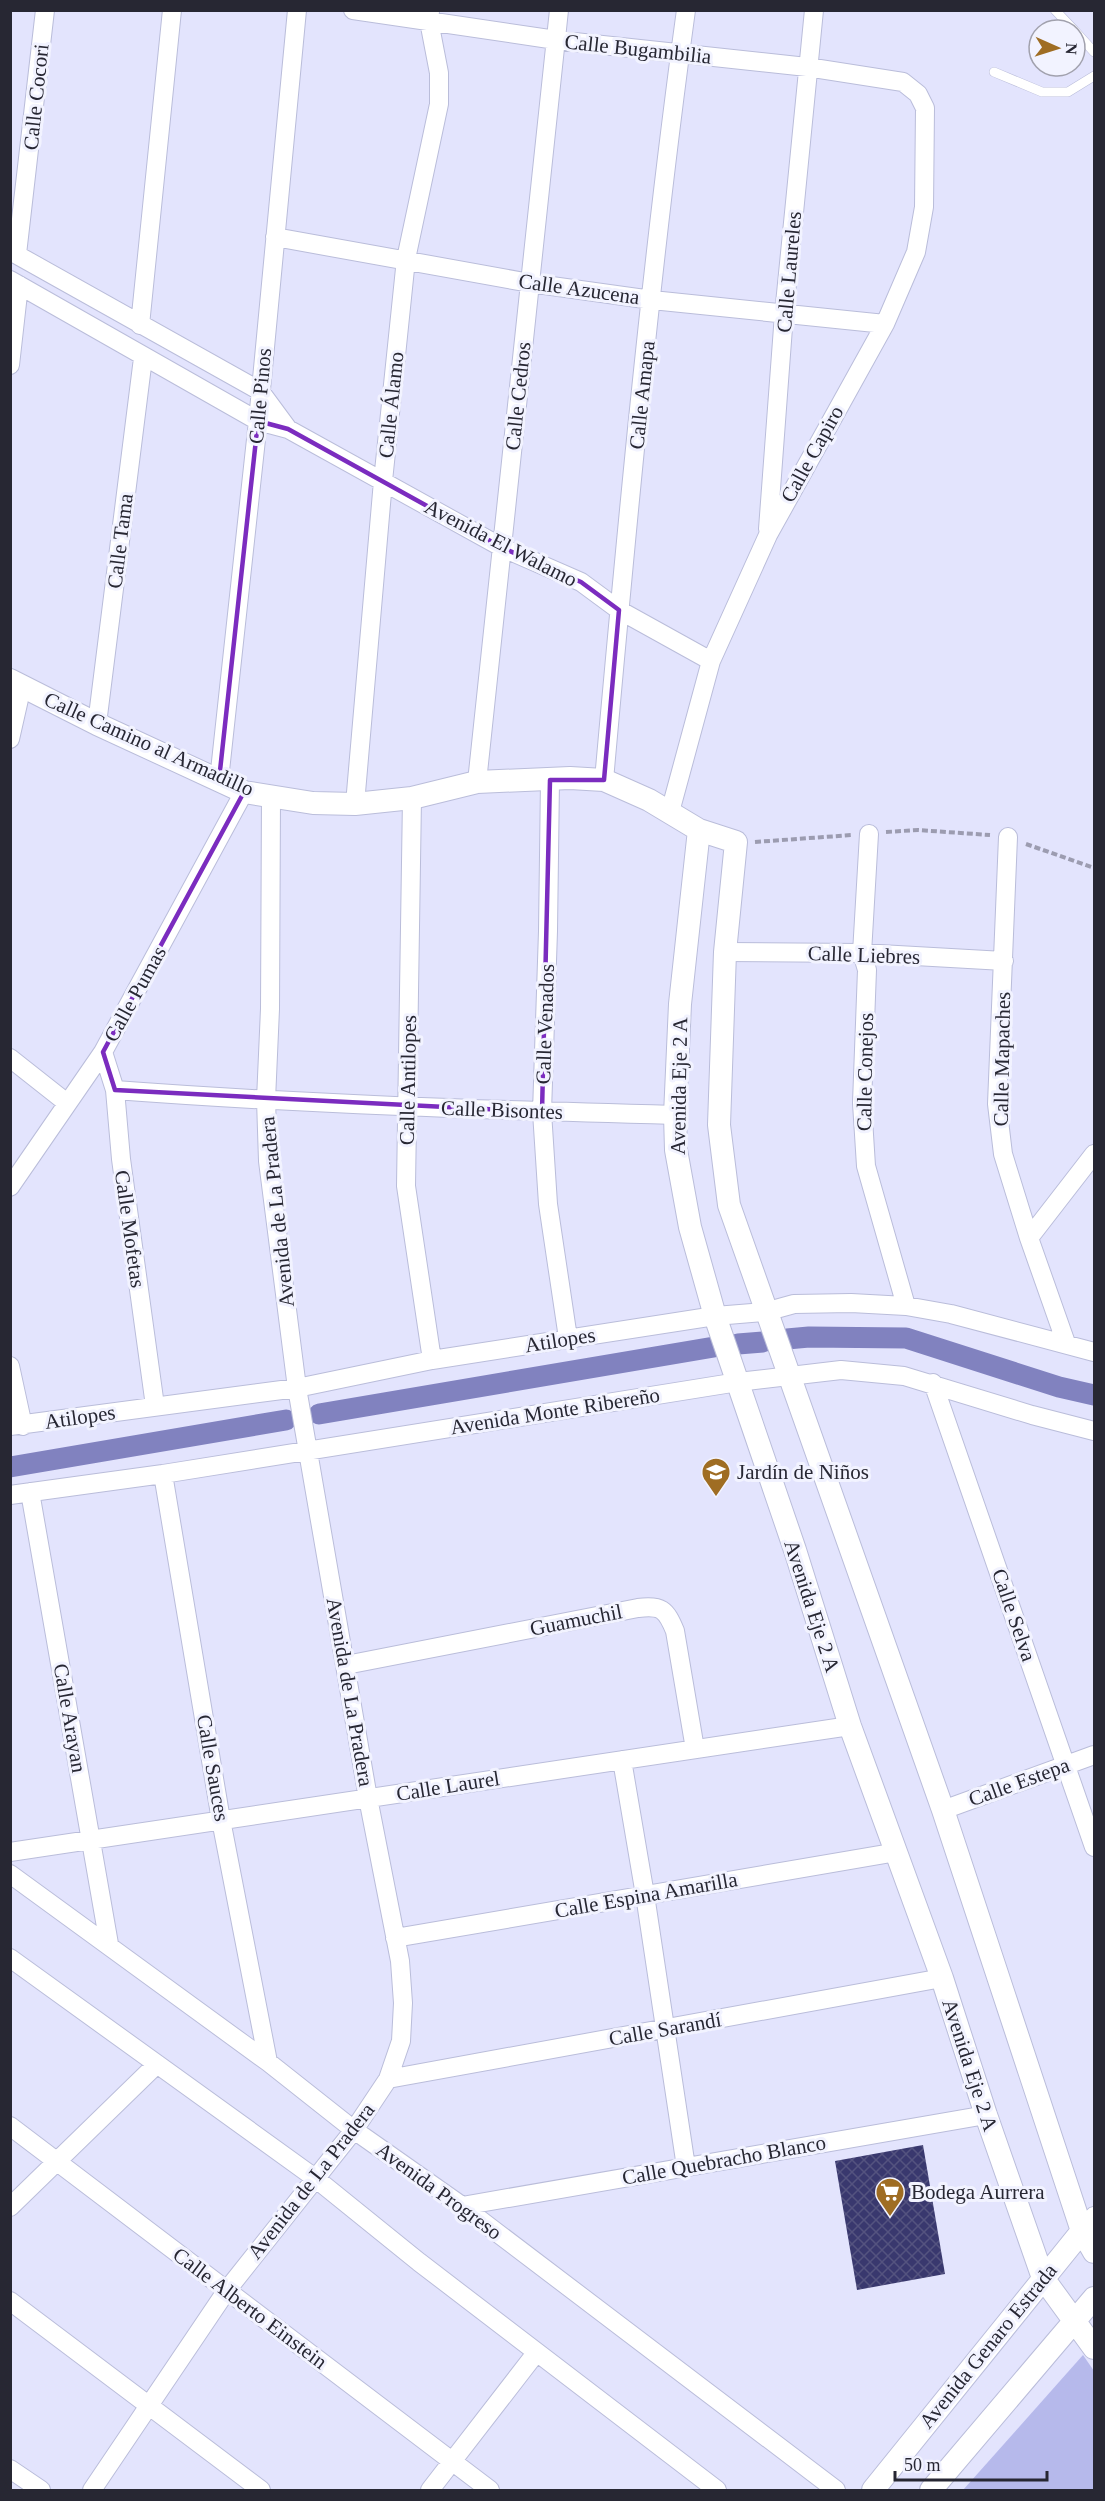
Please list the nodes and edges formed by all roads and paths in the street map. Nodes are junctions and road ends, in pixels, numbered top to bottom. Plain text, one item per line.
1 (45, 10) edge
2 (172, 10) edge
3 (297, 10) edge
4 (353, 10) edge
5 (559, 10) edge
6 (686, 10) edge
7 (814, 10) edge
8 (429, 16) edge
9 (556, 40) junction
10 (680, 53) junction
11 (807, 67) junction
12 (994, 72) dead end
13 (1095, 76) edge
14 (918, 94) joint
15 (275, 237) junction
16 (14, 253) edge
17 (406, 259) junction
18 (15, 283) edge
19 (530, 283) junction
20 (652, 300) junction
21 (784, 314) junction
22 (885, 324) junction
23 (140, 325) junction
24 (143, 358) junction
25 (10, 365) edge
26 (260, 391) junction
27 (258, 421) junction
28 (288, 429) junction
29 (383, 481) junction
30 (768, 535) junction
31 (502, 548) junction
32 (619, 610) junction
33 (711, 661) junction
34 (16, 683) edge
35 (97, 724) junction
36 (10, 739) edge
37 (219, 780) junction
38 (550, 780) junction
39 (604, 780) junction
40 (477, 782) junction
41 (244, 792) junction
42 (271, 797) junction
43 (412, 798) junction
44 (355, 804) junction
45 (670, 812) junction
46 (699, 830) junction
47 (869, 834) junction
48 (1008, 837) junction
49 (736, 842) junction
50 (1095, 868) edge
51 (724, 952) junction
52 (862, 953) junction
53 (1004, 961) junction
54 (103, 1052) junction
55 (10, 1058) edge
56 (115, 1090) junction
57 (266, 1100) junction
58 (67, 1103) junction
59 (407, 1106) junction
60 (542, 1112) junction
61 (675, 1115) junction
62 (1095, 1154) edge
63 (10, 1187) edge
64 (1029, 1238) junction
65 (906, 1306) junction
66 (765, 1312) junction
67 (715, 1316) junction
68 (568, 1338) junction
69 (1066, 1343) junction
70 (1095, 1352) edge
71 (432, 1360) junction
72 (10, 1366) edge
73 (788, 1376) junction
74 (738, 1382) junction
75 (933, 1383) junction
76 (297, 1388) junction
77 (155, 1406) junction
78 (17, 1426) edge
79 (1095, 1431) edge
80 (308, 1450) junction
81 (163, 1474) junction
82 (30, 1492) junction
83 (10, 1495) edge
84 (346, 1665) junction
85 (850, 1726) junction
86 (695, 1749) junction
87 (1095, 1755) edge
88 (622, 1760) junction
89 (1066, 1765) junction
90 (368, 1798) junction
91 (943, 1810) junction
92 (221, 1820) junction
93 (92, 1839) junction
94 (1095, 1847) edge
95 (10, 1852) edge
96 (897, 1852) junction
97 (10, 1874) edge
98 (645, 1895) junction
99 (396, 1938) junction
100 (109, 1944) junction
101 (10, 1959) edge
102 (942, 1978) junction
103 (665, 2028) junction
104 (268, 2062) junction
105 (157, 2064) junction
106 (388, 2079) junction
107 (986, 2115) junction
108 (10, 2126) edge
109 (354, 2130) junction
110 (58, 2161) junction
111 (686, 2167) junction
112 (315, 2178) junction
113 (462, 2206) junction
114 (10, 2207) edge
115 (1088, 2223) edge
116 (1095, 2252) edge
117 (1043, 2278) junction
118 (227, 2290) junction
119 (1095, 2298) edge
120 (10, 2301) edge
121 (1074, 2322) junction
122 (1095, 2348) edge
123 (536, 2353) junction
124 (149, 2404) junction
125 (452, 2463) junction
126 (10, 2469) edge
127 (257, 2489) edge
128 (41, 2490) edge
129 (92, 2490) edge
130 (430, 2490) edge
131 (490, 2490) edge
132 (717, 2490) edge
133 (836, 2490) edge
134 (873, 2490) edge
135 (931, 2490) edge

1 - 16 street, Calle Cocori
2 - 23 street
3 - 15 street, Calle Pinos
4 - 8 street, Calle Bugambilia
5 - 9 street, Calle Cedros
6 - 10 street, Calle Amapa
7 - 11 street, Calle Laureles
8 - 9 street, Calle Bugambilia
8 - 17 street, Calle Álamo
9 - 10 street, Calle Bugambilia
9 - 19 street, Calle Cedros
10 - 11 street, Calle Bugambilia
10 - 20 street, Calle Amapa
11 - 14 street, Calle Bugambilia
11 - 21 street, Calle Laureles
12 - 13 lane
14 - 22 street, Calle Capiro
15 - 17 street, Calle Azucena
15 - 26 street, Calle Pinos
16 - 23 street, Avenida El Walamo
17 - 19 street, Calle Azucena
17 - 29 street, Calle Álamo
18 - 24 street, Avenida El Walamo
18 - 25 street
19 - 20 street, Calle Azucena
19 - 31 street, Calle Cedros
20 - 21 street, Calle Azucena
20 - 32 street, Calle Amapa
21 - 22 street, Calle Azucena
21 - 30 street, Calle Laureles
22 - 30 street, Calle Capiro
23 - 26 street, Avenida El Walamo
24 - 27 street, Avenida El Walamo
24 - 35 street, Calle Tama
26 - 27 street, Calle Pinos
26 - 28 street, Avenida El Walamo
27 - 28 street, Avenida El Walamo
27 - 37 street, Calle Pinos
28 - 29 street, Avenida El Walamo
29 - 31 street, Avenida El Walamo
29 - 44 street, Calle Álamo
30 - 33 street, Calle Capiro
31 - 32 street, Avenida El Walamo
31 - 40 street, Calle Cedros
32 - 33 street, Avenida El Walamo
32 - 39 street, Calle Amapa
33 - 45 street, Calle Capiro
34 - 35 street, Calle Camino al Armadillo
34 - 36 street
35 - 37 street, Calle Camino al Armadillo
37 - 41 street, Calle Camino al Armadillo
38 - 39 street, Calle Camino al Armadillo
38 - 40 street, Calle Camino al Armadillo
38 - 60 street, Calle Venados
39 - 45 street, Calle Camino al Armadillo
40 - 43 street, Calle Camino al Armadillo
41 - 42 street, Calle Camino al Armadillo
41 - 54 street, Calle Pumas
42 - 44 street, Calle Camino al Armadillo
42 - 57 street, Avenida de La Pradera
43 - 44 street, Calle Camino al Armadillo
43 - 59 street, Calle Antilopes
45 - 46 street, Calle Camino al Armadillo
46 - 49 street, Calle Camino al Armadillo
46 - 61 street, Avenida Eje 2 A
47 - 48 path
47 - 49 path
47 - 52 street, Calle Conejos
48 - 50 path
48 - 53 street, Calle Mapaches
49 - 51 street, Avenida Eje 2 A
51 - 52 street, Calle Liebres
51 - 66 street, Avenida Eje 2 A
52 - 53 street, Calle Liebres
52 - 65 street, Calle Conejos
53 - 64 street, Calle Mapaches
54 - 56 street, Calle Mofetas
54 - 58 street, Calle Pumas
55 - 58 street
56 - 57 street, Calle Bisontes
56 - 77 street, Calle Mofetas
57 - 59 street, Calle Bisontes
57 - 76 street, Avenida de La Pradera
58 - 63 street, Calle Pumas
59 - 60 street, Calle Bisontes
59 - 71 street, Calle Antilopes
60 - 61 street, Calle Bisontes
60 - 68 street, Calle Venados
61 - 67 street, Avenida Eje 2 A
62 - 64 street
64 - 69 street, Calle Mapaches
65 - 66 street, Atilopes
65 - 69 street, Atilopes
66 - 67 street, Atilopes
66 - 73 street, Avenida Eje 2 A
67 - 68 street, Atilopes
67 - 74 street, Avenida Eje 2 A
68 - 71 street, Atilopes
69 - 70 street, Atilopes
71 - 76 street, Atilopes
72 - 78 street
73 - 74 street, Avenida Monte Ribereño
73 - 75 street, Avenida Monte Ribereño
73 - 91 street, Avenida Eje 2 A
74 - 80 street, Avenida Monte Ribereño
74 - 85 street, Avenida Eje 2 A
75 - 79 street, Avenida Monte Ribereño
75 - 89 street, Calle Selva
76 - 77 street, Atilopes
76 - 80 street, Avenida de La Pradera
77 - 78 street, Atilopes
80 - 81 street, Avenida Monte Ribereño
80 - 84 street, Avenida de La Pradera
81 - 82 street, Avenida Monte Ribereño
81 - 92 street, Calle Sauces
82 - 83 street, Avenida Monte Ribereño
82 - 93 street, Calle Arayan
84 - 86 street, Guamuchil
84 - 90 street, Avenida de La Pradera
85 - 86 street, Calle Laurel
85 - 96 street, Avenida Eje 2 A
86 - 88 street, Calle Laurel
87 - 89 street, Calle Estepa
88 - 90 street, Calle Laurel
88 - 98 street
89 - 91 street, Calle Estepa
89 - 94 street, Calle Selva
90 - 92 street, Calle Laurel
90 - 99 street, Avenida de La Pradera
91 - 115 street, Avenida Eje 2 A
92 - 93 street, Calle Laurel
92 - 104 street, Calle Sauces
93 - 95 street, Calle Laurel
93 - 100 street, Calle Arayan
96 - 98 street, Calle Espina Amarilla
96 - 102 street, Avenida Eje 2 A
97 - 100 street, Avenida Progreso
98 - 99 street, Calle Espina Amarilla
98 - 103 street
99 - 106 street, Avenida de La Pradera
100 - 104 street, Avenida Progreso
101 - 105 street
102 - 103 street, Calle Sarandí
102 - 107 street, Avenida Eje 2 A
103 - 106 street, Calle Sarandí
103 - 111 street
104 - 109 street, Avenida Progreso
105 - 110 street
105 - 112 street
106 - 109 street, Avenida de La Pradera
107 - 111 street, Calle Quebracho Blanco
107 - 117 street, Avenida Eje 2 A
108 - 110 street, Calle Alberto Einstein
109 - 112 street, Avenida de La Pradera
109 - 113 street, Avenida Progreso
110 - 114 street
110 - 118 street, Calle Alberto Einstein
111 - 113 street, Calle Quebracho Blanco
112 - 118 street, Avenida de La Pradera
112 - 123 street
113 - 133 street, Avenida Progreso
115 - 116 street, Avenida Eje 2 A
115 - 117 street, Avenida Genaro Estrada
117 - 121 street, Avenida Eje 2 A
117 - 134 street, Avenida Genaro Estrada
118 - 124 street, Avenida de La Pradera
118 - 125 street, Calle Alberto Einstein
119 - 121 street
120 - 124 street
121 - 122 street, Avenida Eje 2 A
121 - 135 street
123 - 125 street
123 - 132 street
124 - 127 street
124 - 129 street, Avenida de La Pradera
125 - 130 street
125 - 131 street, Calle Alberto Einstein
126 - 128 street

